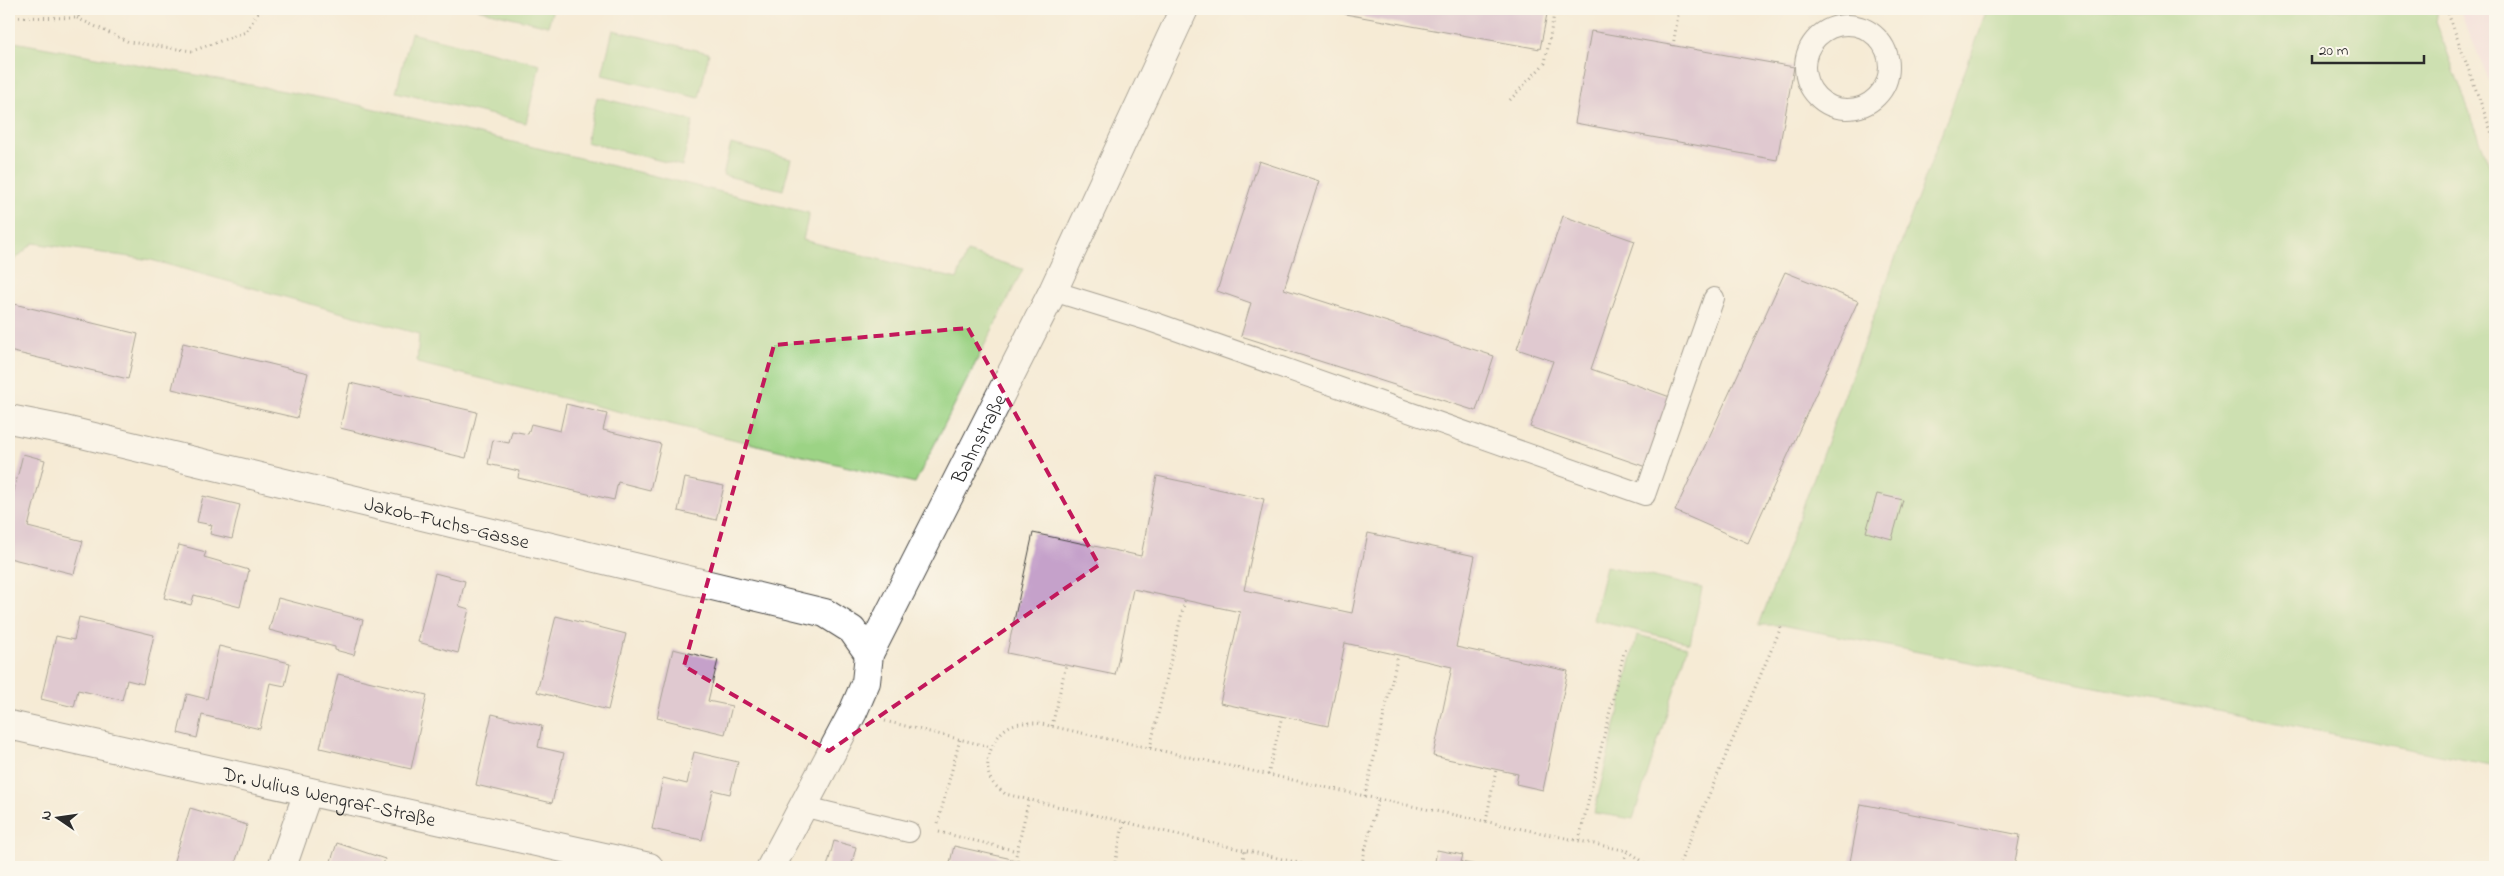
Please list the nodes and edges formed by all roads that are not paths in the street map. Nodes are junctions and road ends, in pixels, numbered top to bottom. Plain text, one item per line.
1 (1184, 9) edge
2 (1834, 17) edge
3 (1053, 291) junction
4 (1714, 298) dead end
5 (9, 419) edge
6 (869, 654) junction
7 (9, 726) edge
8 (308, 792) junction
9 (802, 806) junction
10 (909, 832) dead end
11 (282, 867) edge
12 (649, 867) edge
13 (771, 867) edge

1 - 3 street, Bahnstraße
2 - 2 lane
3 - 4 lane
3 - 6 street, Bahnstraße
5 - 6 street, Jakob-Fuchs-Gasse
6 - 9 street, Bahnstraße
7 - 8 street, Dr. Julius Wengraf-Straße
8 - 11 street
8 - 12 street, Dr. Julius Wengraf-Straße
9 - 10 lane
9 - 13 street, Bahnstraße

